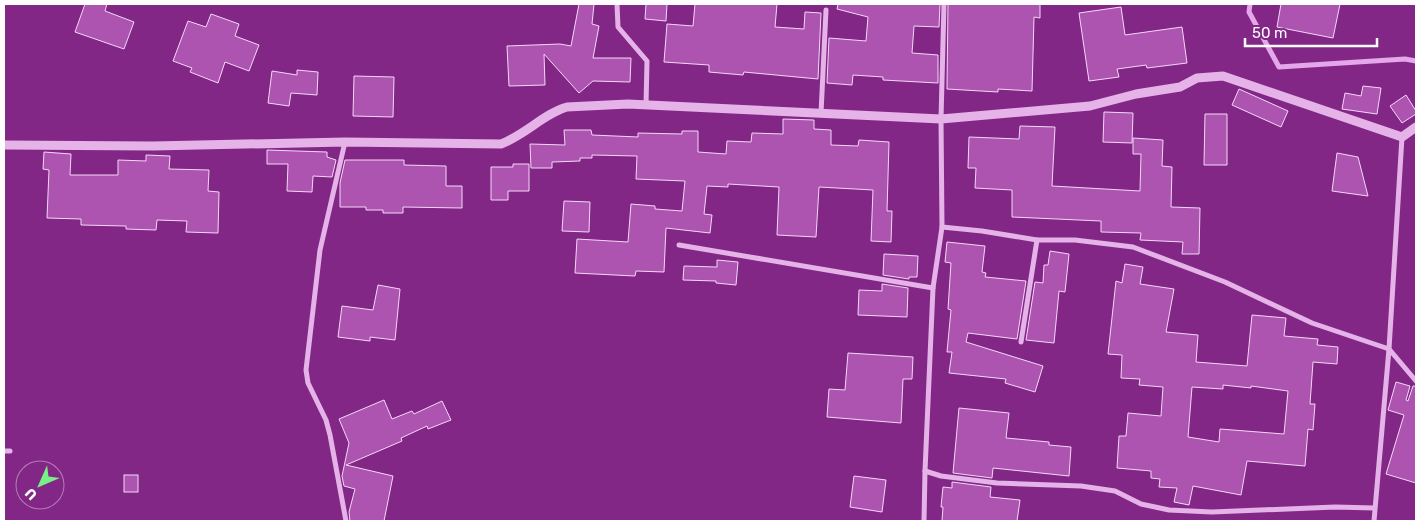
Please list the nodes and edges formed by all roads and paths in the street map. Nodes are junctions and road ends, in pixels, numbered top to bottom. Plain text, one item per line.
1 (617, 4) edge
2 (944, 4) edge
3 (826, 10) dead end
4 (646, 105) junction
5 (821, 113) junction
6 (941, 119) junction
7 (1416, 127) edge
8 (1402, 137) junction
9 (345, 142) junction
10 (4, 145) edge
11 (942, 228) junction
12 (1037, 240) junction
13 (679, 245) dead end
14 (933, 288) junction
15 (1022, 342) dead end
16 (1389, 349) junction
17 (1416, 381) edge
18 (4, 451) edge
19 (10, 451) dead end
20 (925, 471) junction
21 (1374, 508) junction
22 (346, 521) edge
23 (924, 521) edge
24 (1374, 521) edge

1 - 4 street
2 - 6 street
3 - 5 street
4 - 5 street
4 - 9 street
5 - 6 street
6 - 8 street
6 - 11 street
7 - 8 street
8 - 16 street
9 - 10 street
9 - 22 street
11 - 12 street
11 - 14 street
12 - 15 street
12 - 16 street
13 - 14 street
14 - 20 street
16 - 17 street
16 - 21 street
18 - 19 street
20 - 21 street
20 - 23 street
21 - 24 street

